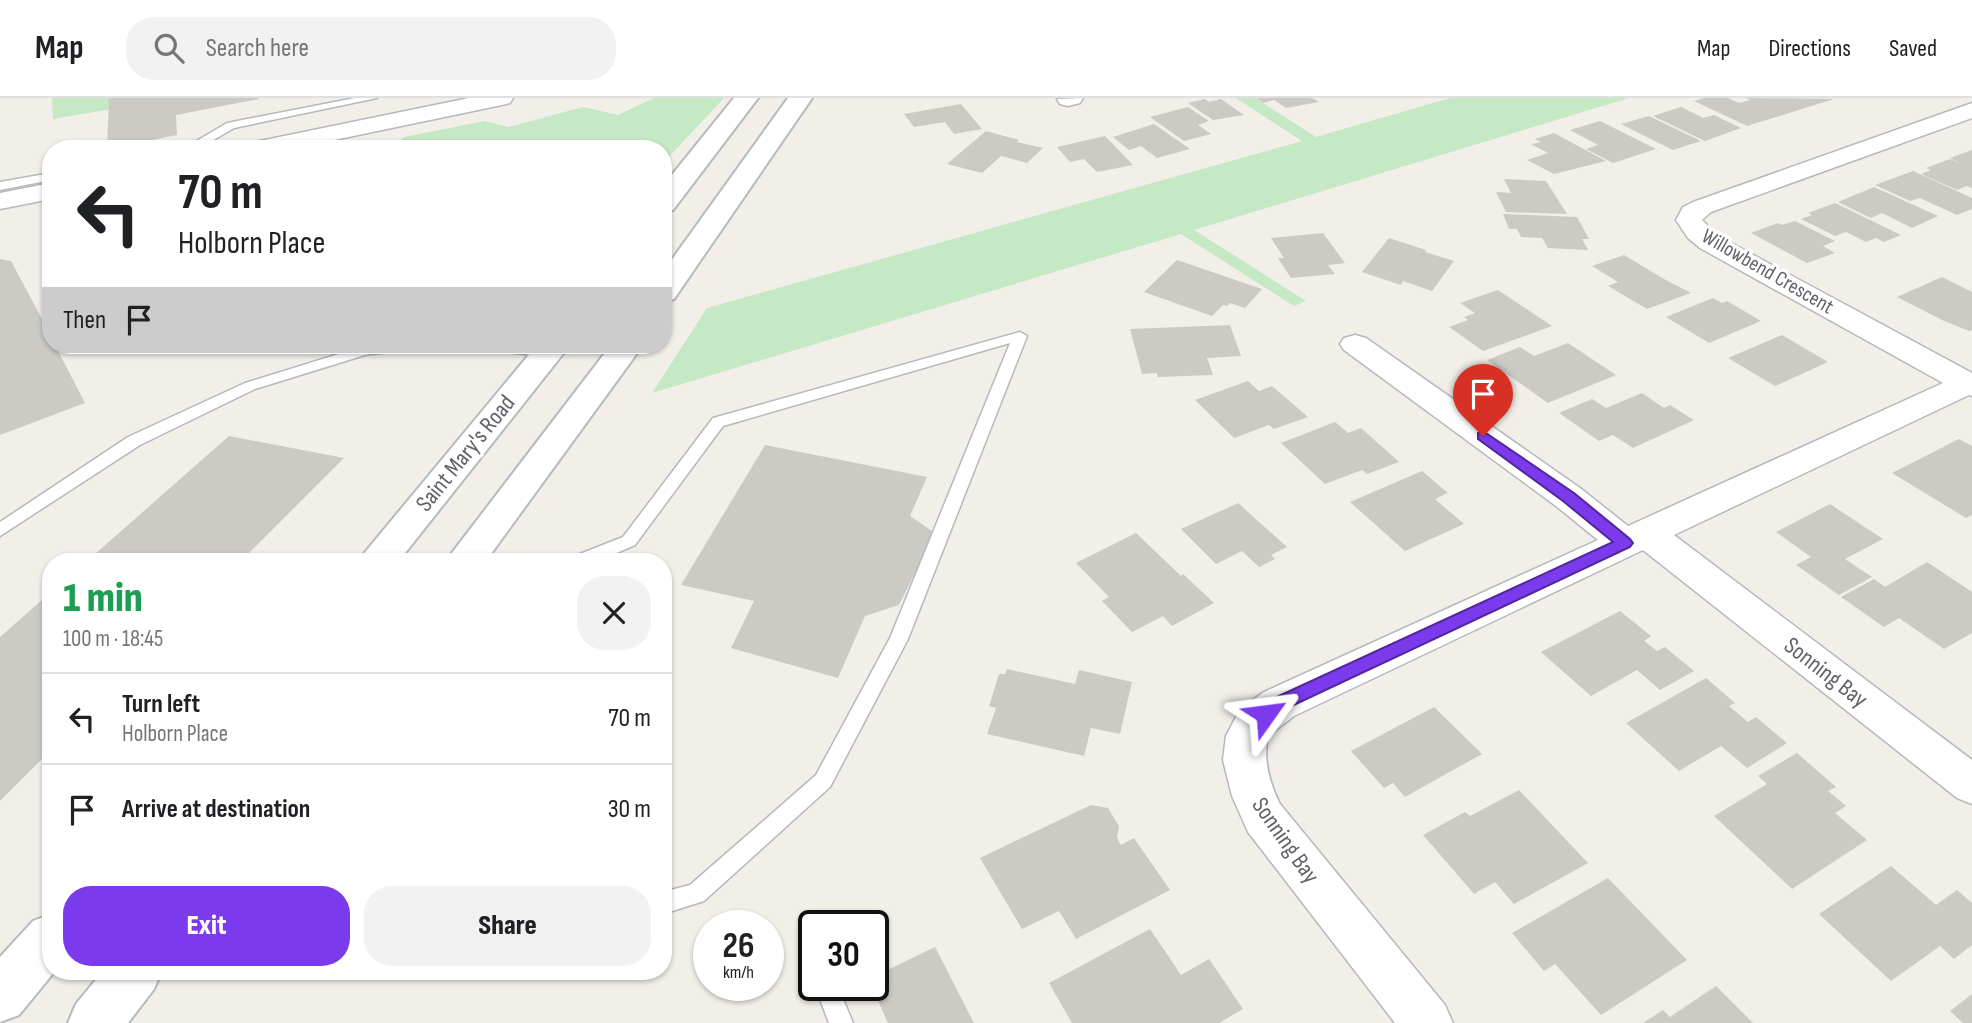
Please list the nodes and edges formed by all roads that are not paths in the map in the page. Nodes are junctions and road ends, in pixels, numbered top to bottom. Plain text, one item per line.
1 (372, 98) edge
2 (502, 98) edge
3 (746, 98) edge
4 (800, 98) edge
5 (1972, 110) edge
6 (205, 140) edge
7 (299, 140) edge
8 (42, 178) edge
9 (0, 186) edge
10 (42, 193) edge
11 (672, 193) edge
12 (0, 201) edge
13 (672, 280) edge
14 (1355, 344) dead end
15 (353, 354) edge
16 (546, 354) edge
17 (621, 354) edge
18 (1970, 384) edge
19 (0, 530) edge
20 (1635, 538) junction
21 (383, 553) edge
22 (480, 553) edge
23 (600, 553) edge
24 (1972, 785) edge
25 (672, 901) edge
26 (42, 948) edge
27 (129, 980) edge
28 (0, 996) edge
29 (95, 1023) edge
30 (1427, 1023) edge

1 - 6 lane
2 - 7 street
3 - 11 main road
4 - 13 main road
5 - 18 street, Willowbend Crescent
8 - 9 lane
10 - 12 street
14 - 20 street
15 - 19 lane
16 - 21 main road, Saint Mary's Road
17 - 22 main road
18 - 20 street, Sonning Bay
20 - 24 street, Sonning Bay
20 - 30 street, Sonning Bay
23 - 25 lane
26 - 28 main road
27 - 29 main road

